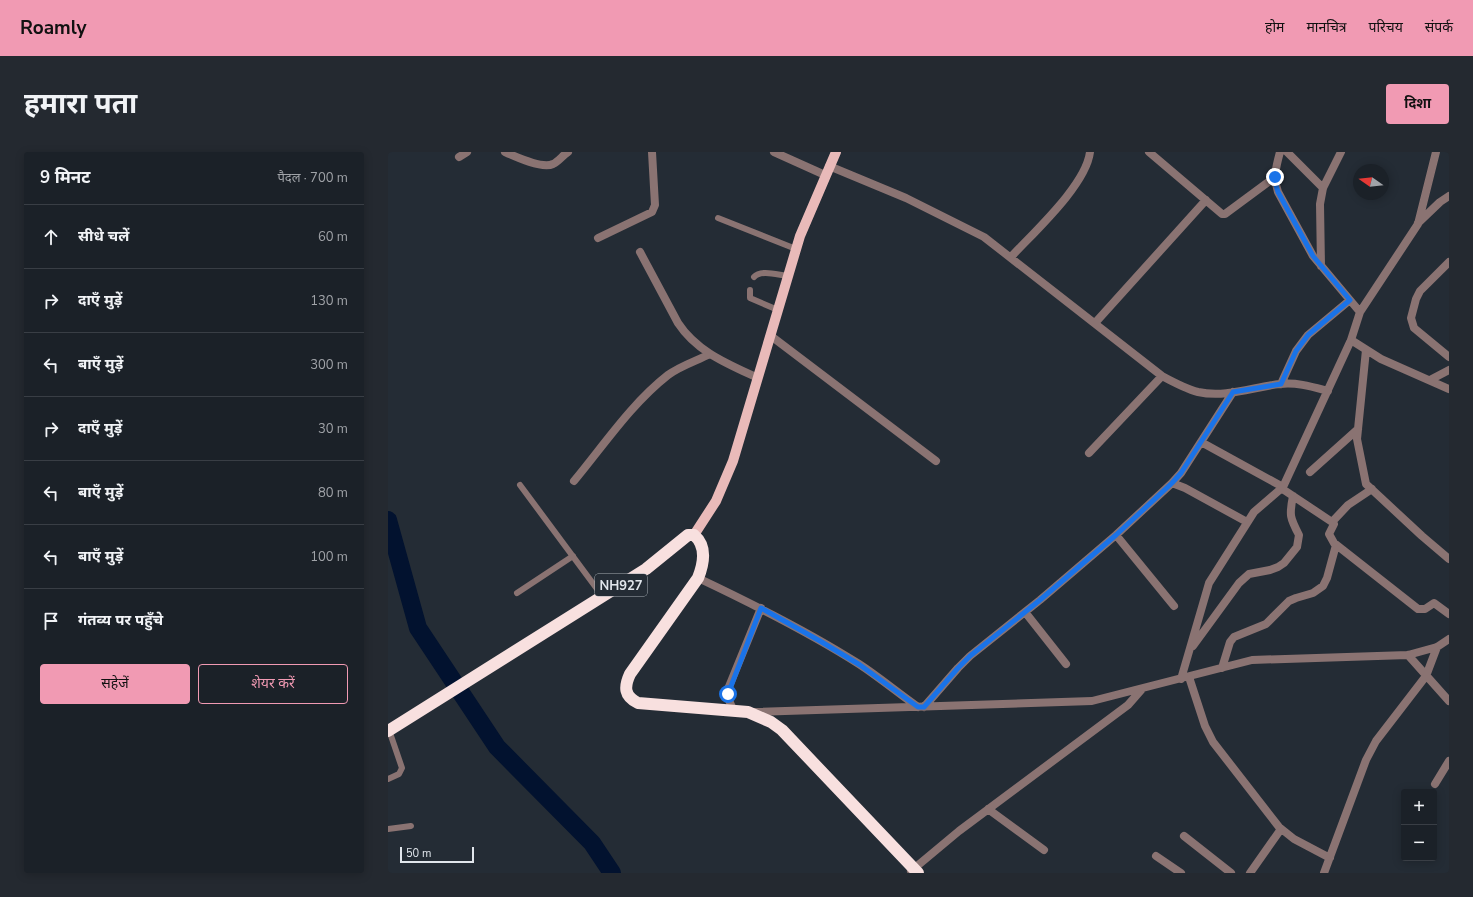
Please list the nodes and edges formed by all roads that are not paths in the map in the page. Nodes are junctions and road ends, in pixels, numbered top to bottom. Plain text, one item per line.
1 (467, 152) edge
2 (505, 152) edge
3 (568, 152) edge
4 (652, 152) edge
5 (774, 152) edge
6 (836, 152) edge
7 (1090, 152) edge
8 (1149, 152) edge
9 (1280, 152) edge
10 (1287, 152) edge
11 (1341, 152) edge
12 (1436, 152) edge
13 (459, 157) dead end
14 (827, 170) junction
15 (1275, 177) junction
16 (1323, 188) junction
17 (1449, 196) edge
18 (1206, 200) junction
19 (718, 218) dead end
20 (1418, 224) junction
21 (598, 238) dead end
22 (796, 249) junction
23 (640, 252) dead end
24 (1011, 257) junction
25 (1449, 262) edge
26 (1321, 266) junction
27 (788, 276) junction
28 (754, 277) dead end
29 (750, 290) dead end
30 (1350, 300) junction
31 (778, 310) junction
32 (1360, 312) junction
33 (1095, 323) junction
34 (771, 336) junction
35 (1351, 340) junction
36 (1366, 350) junction
37 (710, 354) junction
38 (1449, 357) edge
39 (1449, 370) edge
40 (1162, 376) junction
41 (758, 378) junction
42 (1430, 380) junction
43 (1281, 384) junction
44 (1449, 389) edge
45 (1328, 391) junction
46 (1233, 392) junction
47 (1358, 429) junction
48 (1201, 442) junction
49 (1090, 453) dead end
50 (936, 461) dead end
51 (1310, 472) dead end
52 (574, 482) dead end
53 (1172, 483) junction
54 (520, 486) dead end
55 (1282, 487) junction
56 (1372, 489) junction
57 (1293, 496) junction
58 (1247, 522) junction
59 (1332, 522) junction
60 (694, 535) junction
61 (1116, 535) junction
62 (1336, 545) junction
63 (573, 556) junction
64 (1449, 559) edge
65 (698, 578) junction
66 (517, 593) dead end
67 (603, 597) junction
68 (1174, 606) dead end
69 (761, 608) junction
70 (1025, 612) junction
71 (1449, 614) edge
72 (1449, 639) edge
73 (1437, 647) junction
74 (1189, 652) junction
75 (1408, 655) junction
76 (1066, 664) dead end
77 (1222, 668) junction
78 (1426, 676) junction
79 (1185, 678) junction
80 (1142, 689) junction
81 (1449, 701) edge
82 (921, 707) junction
83 (734, 711) junction
84 (748, 712) junction
85 (388, 730) edge
86 (1449, 761) edge
87 (388, 779) edge
88 (1435, 784) dead end
89 (988, 809) junction
90 (411, 826) dead end
91 (388, 829) edge
92 (1281, 829) junction
93 (1184, 836) dead end
94 (1044, 850) dead end
95 (1156, 856) dead end
96 (1330, 858) junction
97 (914, 871) edge
98 (1327, 872) edge
99 (1181, 873) edge
100 (1230, 873) edge
101 (1250, 873) edge

1 - 13 street
2 - 3 street
4 - 21 street
5 - 14 street
6 - 14 main road
7 - 24 street
8 - 18 street
9 - 15 street
10 - 16 street
11 - 16 street
12 - 20 street
14 - 22 main road
14 - 24 street
15 - 18 street
15 - 26 street
16 - 26 street
17 - 20 street
18 - 33 street
19 - 22 lane
20 - 32 street
22 - 27 main road
23 - 37 street
24 - 33 street
25 - 38 street
26 - 30 street
27 - 28 lane
27 - 31 main road
29 - 31 lane
30 - 32 street
30 - 43 street
31 - 34 main road
32 - 35 street
33 - 40 street
34 - 41 main road
34 - 50 street
35 - 36 street
35 - 45 street
36 - 42 street
36 - 47 street
37 - 41 street
37 - 52 street
39 - 42 street
40 - 46 street
40 - 49 street
41 - 60 main road
42 - 44 street
43 - 45 street
43 - 46 street
45 - 55 street
46 - 48 street
47 - 51 street
47 - 56 street
48 - 53 street
48 - 55 street
53 - 58 street
53 - 61 street
54 - 63 lane
55 - 57 street
55 - 58 street
56 - 59 street
56 - 64 street
57 - 59 street
57 - 74 street
58 - 74 street
59 - 62 street
60 - 65 highway
60 - 67 highway, NH927
61 - 68 street
61 - 70 street
62 - 71 street
62 - 77 street
63 - 66 lane
63 - 67 lane
65 - 69 street
65 - 83 highway
67 - 85 highway, NH927
69 - 82 street
69 - 83 street
70 - 76 street
70 - 82 street
72 - 73 street
73 - 75 street
73 - 78 street
74 - 79 street
75 - 77 street
75 - 78 street
77 - 79 street
78 - 81 street
78 - 96 street
79 - 80 street
79 - 92 street
80 - 82 street
80 - 89 street
82 - 84 street
83 - 84 highway
84 - 97 highway
85 - 87 lane
86 - 88 street
89 - 94 street
89 - 97 street
90 - 91 lane
92 - 96 street
92 - 101 street
93 - 100 street
95 - 99 street
96 - 98 street

